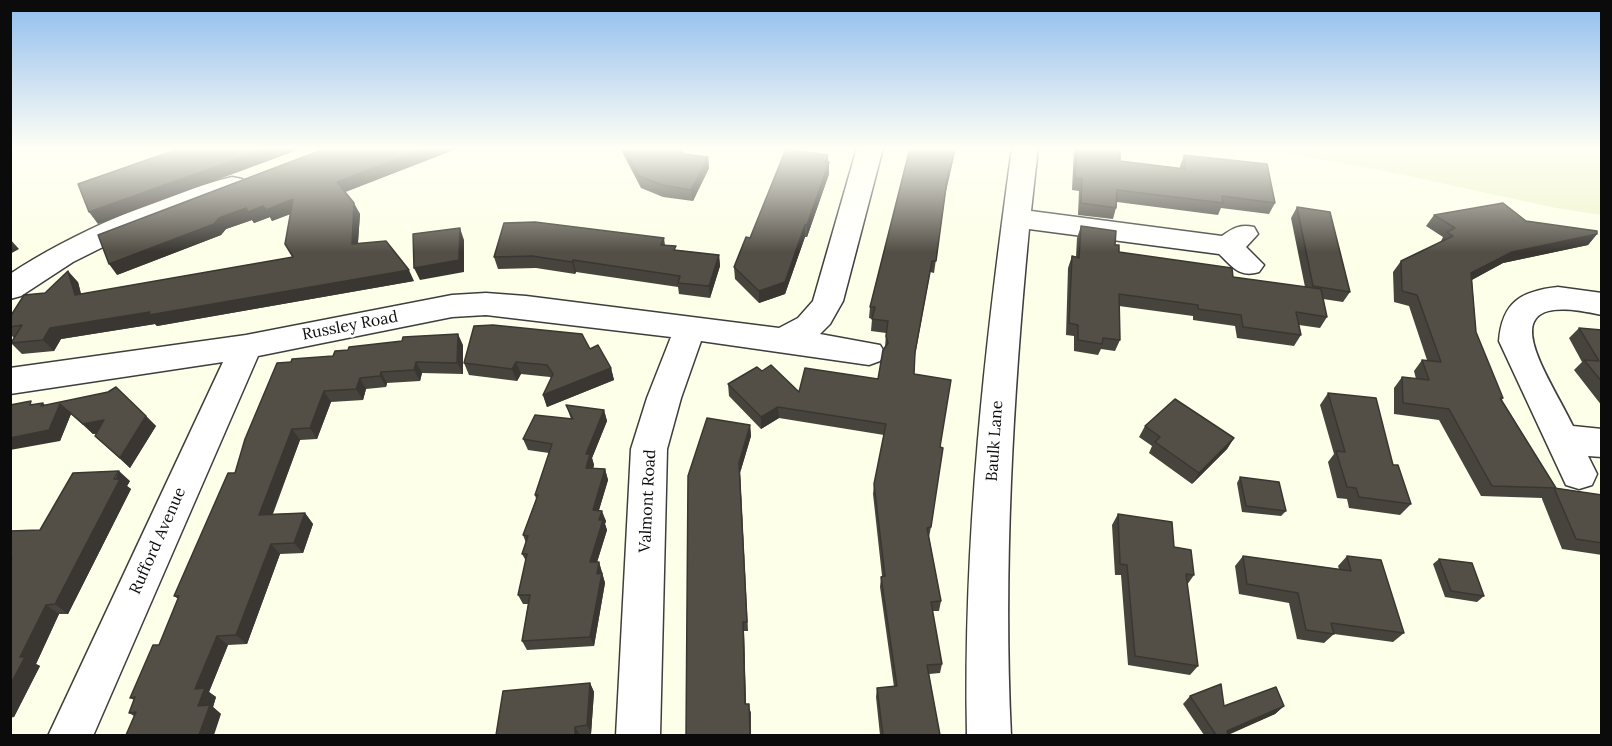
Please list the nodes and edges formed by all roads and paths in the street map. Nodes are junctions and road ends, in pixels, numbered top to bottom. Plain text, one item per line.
1 (236, 183) edge
2 (859, 183) edge
3 (1021, 183) edge
4 (1016, 218) junction
5 (1249, 265) dead end
6 (10, 288) edge
7 (1602, 304) edge
8 (690, 328) junction
9 (780, 340) junction
10 (246, 347) junction
11 (869, 353) dead end
12 (10, 381) edge
13 (1562, 439) junction
14 (1602, 443) edge
15 (1579, 474) dead end
16 (70, 735) edge
17 (638, 735) edge
18 (989, 735) edge

1 - 6 street
2 - 9 street
3 - 4 street, Baulk Lane
4 - 5 street
4 - 18 street, Baulk Lane
7 - 13 street
8 - 9 street
8 - 10 street, Russley Road
8 - 17 street, Valmont Road
9 - 11 street
10 - 12 street, Russley Road
10 - 16 street, Rufford Avenue
13 - 14 street
13 - 15 street

